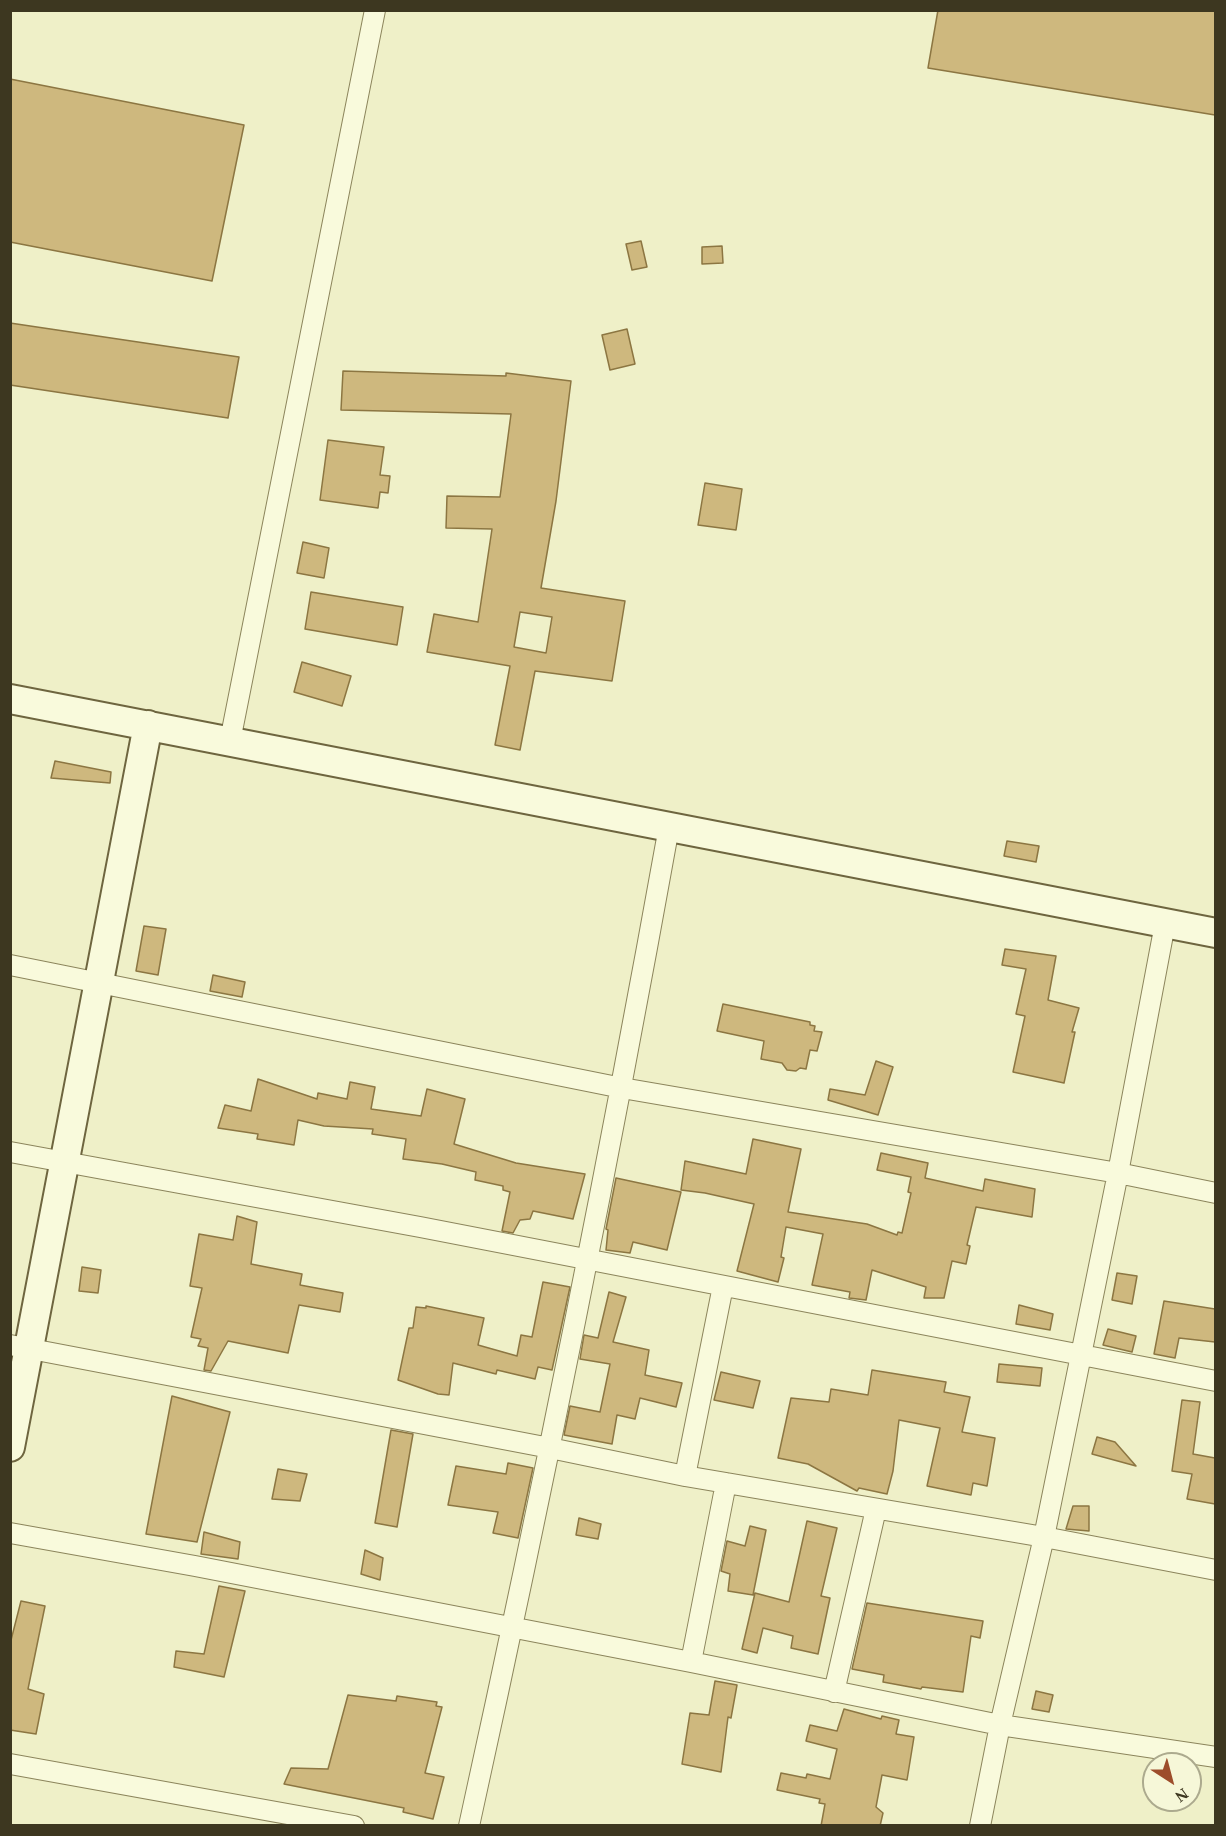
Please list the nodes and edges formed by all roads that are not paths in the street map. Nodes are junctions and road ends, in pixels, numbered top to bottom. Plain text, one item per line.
1 (375, 10) edge
2 (10, 699) edge
3 (148, 725) junction
4 (230, 741) junction
5 (669, 827) junction
6 (1165, 924) junction
7 (1215, 933) edge
8 (10, 965) edge
9 (99, 983) junction
10 (622, 1088) junction
11 (10, 1152) edge
12 (65, 1163) junction
13 (1118, 1173) junction
14 (1215, 1193) edge
15 (586, 1260) junction
16 (723, 1286) junction
17 (20, 1347) edge
18 (1080, 1355) junction
19 (1215, 1381) edge
20 (10, 1448) edge
21 (550, 1448) junction
22 (685, 1476) junction
23 (726, 1483) junction
24 (876, 1509) junction
25 (10, 1533) edge
26 (1044, 1537) junction
27 (1215, 1570) edge
28 (513, 1628) junction
29 (691, 1662) junction
30 (834, 1692) junction
31 (1000, 1725) junction
32 (1215, 1757) edge
33 (10, 1764) edge
34 (354, 1826) edge
35 (470, 1826) edge
36 (980, 1826) edge

1 - 4 street
2 - 3 street
3 - 4 street
3 - 9 street
4 - 5 street
5 - 6 street
5 - 10 street
6 - 7 street
6 - 13 street
8 - 9 street
9 - 10 street
9 - 12 street
10 - 13 street
10 - 15 street
11 - 12 street
12 - 15 street
12 - 17 street
13 - 14 street
13 - 18 street
15 - 16 street
15 - 21 street
16 - 18 street
16 - 22 street
17 - 20 street
17 - 21 street
18 - 19 street
18 - 26 street
21 - 22 street
21 - 28 street
22 - 23 street
23 - 24 street
23 - 29 street
24 - 26 street
24 - 30 street
25 - 28 street
26 - 27 street
26 - 31 street
28 - 29 street
28 - 35 street
29 - 30 street
30 - 31 street
31 - 32 street
31 - 36 street
33 - 34 street

